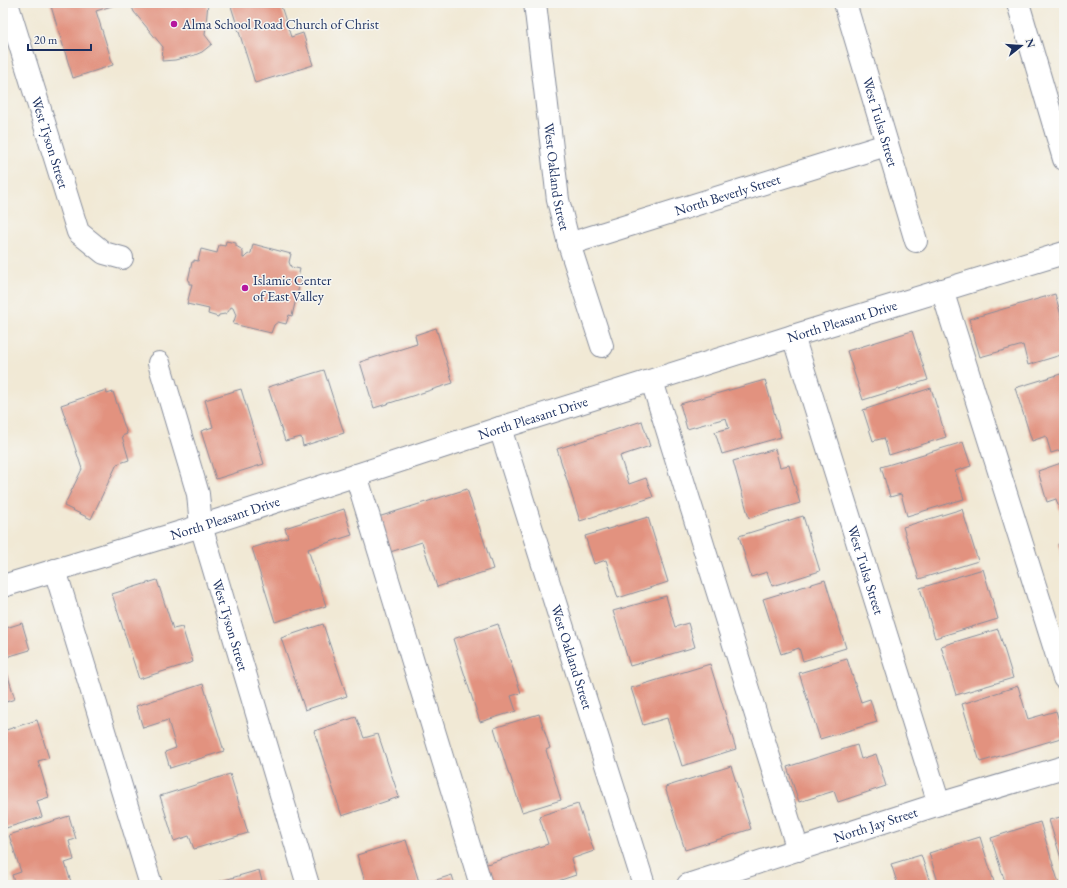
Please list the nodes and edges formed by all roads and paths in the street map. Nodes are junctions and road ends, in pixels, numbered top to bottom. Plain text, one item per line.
1 (7, 3) edge
2 (535, 3) edge
3 (845, 3) edge
4 (1018, 3) edge
5 (886, 145) junction
6 (1064, 159) edge
7 (916, 241) dead end
8 (569, 244) junction
9 (1064, 253) edge
10 (122, 258) dead end
11 (942, 290) junction
12 (793, 336) junction
13 (602, 346) dead end
14 (159, 363) dead end
15 (652, 381) junction
16 (500, 428) junction
17 (356, 475) junction
18 (201, 526) junction
19 (55, 570) junction
20 (3, 586) edge
21 (1064, 678) edge
22 (1064, 767) edge
23 (939, 804) junction
24 (798, 850) junction
25 (151, 885) edge
26 (308, 885) edge
27 (481, 885) edge
28 (644, 885) edge
29 (688, 885) edge

1 - 10 street, West Tyson Street
2 - 8 street, West Oakland Street
3 - 5 street, West Tulsa Street
4 - 6 street
5 - 7 street, West Tulsa Street
5 - 8 street, North Beverly Street
8 - 13 street, West Oakland Street
9 - 11 street, North Pleasant Drive
11 - 12 street, North Pleasant Drive
11 - 21 street
12 - 15 street, North Pleasant Drive
12 - 23 street, West Tulsa Street
14 - 18 street, West Tyson Street
15 - 16 street, North Pleasant Drive
15 - 24 street
16 - 17 street, North Pleasant Drive
16 - 28 street, West Oakland Street
17 - 18 street, North Pleasant Drive
17 - 27 street
18 - 19 street, North Pleasant Drive
18 - 26 street, West Tyson Street
19 - 20 street, North Pleasant Drive
19 - 25 street
22 - 23 street, North Jay Street
23 - 24 street, North Jay Street
24 - 29 street, North Jay Street

